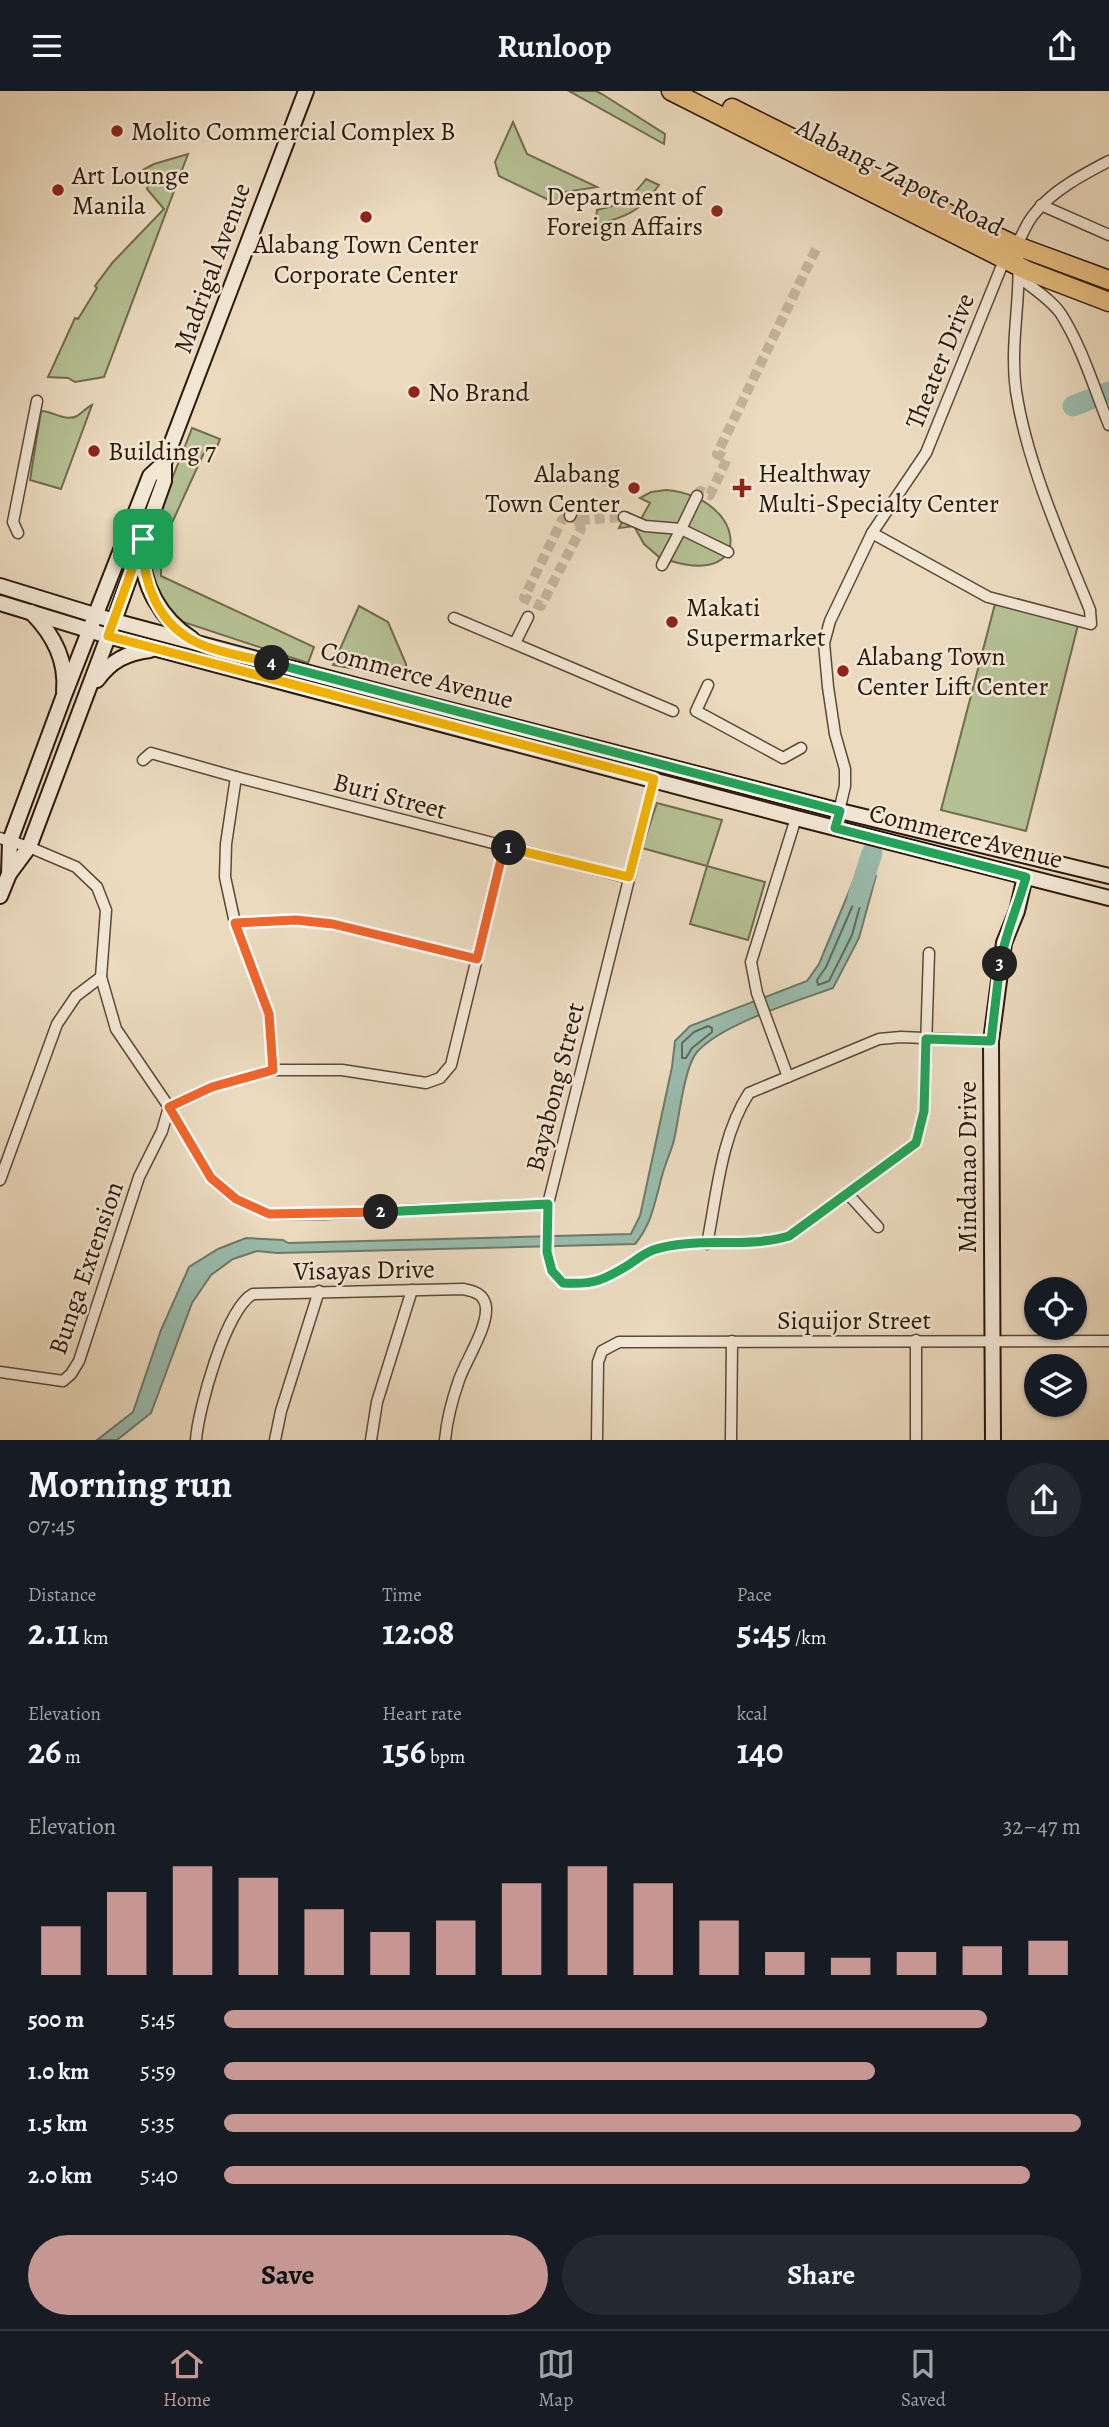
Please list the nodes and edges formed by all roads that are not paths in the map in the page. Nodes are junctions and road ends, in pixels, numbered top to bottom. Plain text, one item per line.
1 (306, 91) edge
2 (671, 91) edge
3 (697, 91) edge
4 (1109, 161) edge
5 (1041, 205) junction
6 (1109, 236) edge
7 (1017, 246) junction
8 (1017, 266) junction
9 (1109, 280) edge
10 (1109, 302) edge
11 (37, 401) dead end
12 (1109, 425) edge
13 (164, 463) junction
14 (697, 496) tunnel mouth
15 (624, 516) tunnel mouth
16 (681, 529) junction
17 (872, 533) junction
18 (18, 534) dead end
19 (143, 539) junction
20 (728, 552) dead end
21 (662, 565) dead end
22 (0, 586) edge
23 (0, 603) edge
24 (30, 611) junction
25 (96, 616) junction
26 (528, 617) dead end
27 (454, 618) dead end
28 (114, 621) junction
29 (91, 631) junction
30 (108, 636) junction
31 (515, 643) junction
32 (199, 644) junction
33 (160, 649) junction
34 (708, 685) dead end
35 (63, 698) junction
36 (82, 705) junction
37 (673, 711) dead end
38 (801, 748) dead end
39 (143, 760) dead end
40 (236, 777) junction
41 (654, 779) junction
42 (840, 811) junction
43 (796, 818) junction
44 (835, 828) junction
45 (5, 840) edge
46 (29, 847) junction
47 (504, 847) junction
48 (1030, 857) junction
49 (9, 874) junction
50 (1109, 876) edge
51 (629, 877) junction
52 (1026, 877) junction
53 (0, 896) edge
54 (1109, 898) edge
55 (235, 923) junction
56 (929, 953) dead end
57 (477, 959) junction
58 (101, 977) junction
59 (926, 1039) junction
60 (991, 1041) junction
61 (273, 1070) junction
62 (788, 1077) junction
63 (169, 1107) junction
64 (0, 1180) edge
65 (848, 1194) junction
66 (548, 1204) junction
67 (878, 1227) dead end
68 (707, 1244) junction
69 (412, 1290) junction
70 (319, 1291) junction
71 (732, 1341) junction
72 (916, 1341) junction
73 (993, 1341) junction
74 (1109, 1341) edge
75 (0, 1373) edge
76 (195, 1439) edge
77 (275, 1440) edge
78 (371, 1440) edge
79 (445, 1440) edge
80 (597, 1440) edge
81 (732, 1440) edge
82 (916, 1440) edge
83 (993, 1440) edge

1 - 13 main road, Madrigal Avenue
2 - 8 highway, Alabang-Zapote Road
3 - 7 highway, Alabang-Zapote Road
4 - 5 street
5 - 6 street
5 - 7 street
7 - 8 street
7 - 8 street
7 - 9 highway, Alabang-Zapote Road
8 - 10 highway, Alabang-Zapote Road
8 - 12 street
8 - 17 street, Theater Drive
8 - 17 street
11 - 18 street
13 - 19 main road, Madrigal Avenue
13 - 25 main road, Madrigal Avenue
14 - 16 street
15 - 16 street
16 - 20 street
16 - 21 street
17 - 42 street, Theater Drive
19 - 28 main road, Madrigal Avenue
19 - 32 main road
22 - 25 main road, Commerce Avenue
23 - 24 main road, Commerce Avenue
24 - 29 main road, Commerce Avenue
24 - 35 main road
25 - 28 main road, Commerce Avenue
25 - 29 main road, Madrigal Avenue
26 - 31 street
27 - 31 street
28 - 30 main road, Madrigal Avenue
28 - 32 main road, Commerce Avenue
29 - 30 main road, Commerce Avenue
29 - 35 main road, Madrigal Avenue
30 - 33 main road, Commerce Avenue
30 - 36 main road, Madrigal Avenue
31 - 37 street
32 - 42 main road, Commerce Avenue
33 - 36 main road
33 - 41 main road, Commerce Avenue
34 - 38 street
35 - 45 main road, Madrigal Avenue
36 - 46 main road, Madrigal Avenue
39 - 40 street, Buri Street
40 - 47 street, Buri Street
40 - 55 street
41 - 43 main road, Commerce Avenue
41 - 51 street, Bayabong Street
42 - 44 street, Theater Drive
42 - 48 main road, Commerce Avenue
43 - 44 main road, Commerce Avenue
43 - 62 street
44 - 52 main road, Commerce Avenue
45 - 46 street
45 - 49 main road, Madrigal Avenue
46 - 49 main road, Madrigal Avenue
46 - 58 street
47 - 51 street, Buri Street
47 - 57 street
48 - 50 main road, Commerce Avenue
48 - 52 street, Mindanao Drive
49 - 53 main road, Madrigal Avenue
51 - 66 street, Bayabong Street
52 - 54 main road, Commerce Avenue
52 - 60 main road, Mindanao Drive
55 - 57 street
55 - 61 street
56 - 59 street, Bayabong Street
57 - 61 street
58 - 63 street
58 - 64 street
59 - 60 street
59 - 62 street
59 - 65 street, Bayabong Street
60 - 73 main road, Mindanao Drive
61 - 63 street
62 - 68 street
63 - 66 street
63 - 75 street, Bunga Extension
65 - 67 street
65 - 68 street, Bayabong Street
66 - 68 street, Bayabong Street
69 - 70 street, Visayas Drive
69 - 78 street
69 - 79 street, Visayas Drive
70 - 76 street, Visayas Drive
70 - 77 street
71 - 72 street, Siquijor Street
71 - 80 street, Siquijor Street
71 - 81 street
72 - 73 street, Siquijor Street
72 - 82 street
73 - 74 street, Siquijor Street
73 - 83 main road, Mindanao Drive

